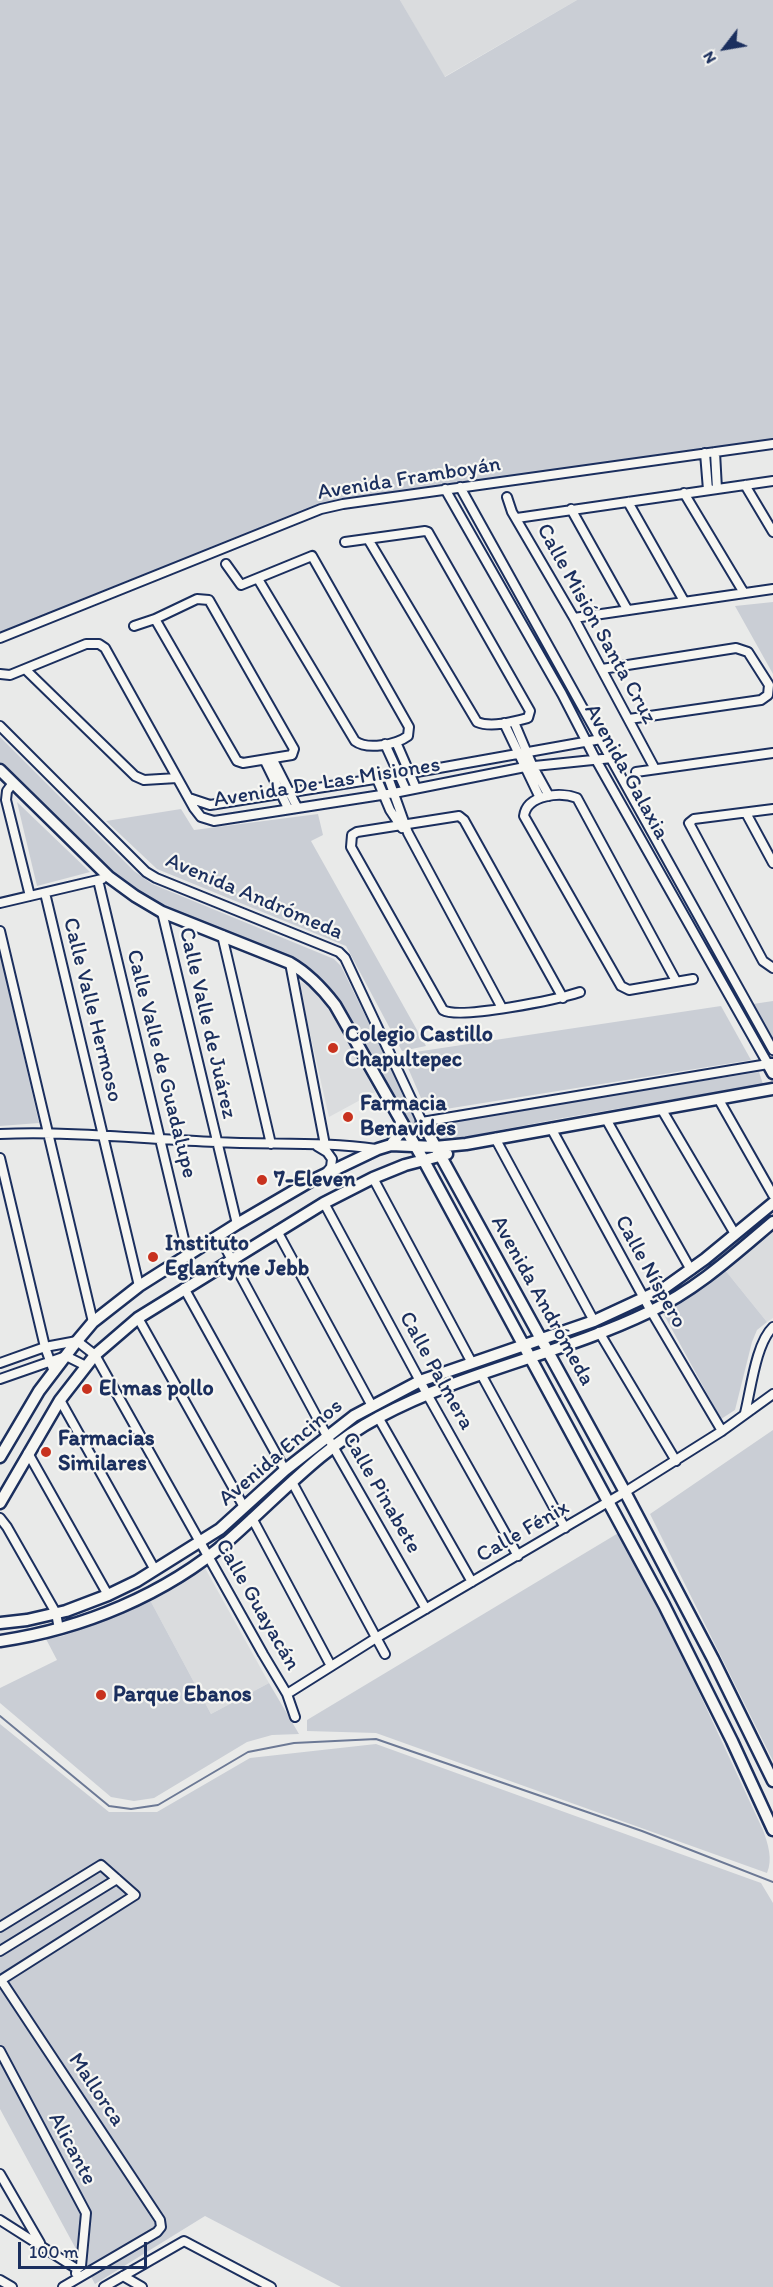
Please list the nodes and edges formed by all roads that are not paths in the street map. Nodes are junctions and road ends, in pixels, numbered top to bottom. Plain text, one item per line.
1 (773, 444) edge
2 (715, 452) junction
3 (705, 453) junction
4 (773, 481) edge
5 (745, 485) junction
6 (460, 488) junction
7 (445, 489) junction
8 (717, 489) junction
9 (708, 490) junction
10 (684, 494) junction
11 (507, 496) dead end
12 (628, 502) junction
13 (571, 509) junction
14 (517, 518) junction
15 (773, 532) edge
16 (368, 539) junction
17 (345, 542) dead end
18 (226, 564) dead end
19 (258, 579) junction
20 (773, 589) edge
21 (744, 593) junction
22 (684, 601) junction
23 (627, 609) junction
24 (574, 618) junction
25 (155, 619) junction
26 (134, 626) dead end
27 (0, 638) edge
28 (25, 669) junction
29 (602, 669) junction
30 (0, 674) edge
31 (574, 690) junction
32 (562, 694) junction
33 (629, 719) junction
34 (514, 722) junction
35 (504, 723) junction
36 (0, 726) edge
37 (601, 739) junction
38 (396, 742) junction
39 (587, 742) junction
40 (385, 744) junction
41 (773, 753) edge
42 (523, 754) junction
43 (595, 758) junction
44 (612, 758) junction
45 (269, 760) junction
46 (529, 767) junction
47 (655, 769) junction
48 (0, 770) edge
49 (636, 772) dead end
50 (409, 774) junction
51 (399, 776) junction
52 (388, 777) junction
53 (177, 778) junction
54 (377, 779) junction
55 (13, 783) junction
56 (416, 788) junction
57 (406, 790) junction
58 (394, 793) junction
59 (383, 794) junction
60 (286, 795) junction
61 (549, 796) junction
62 (189, 798) junction
63 (540, 798) junction
64 (292, 808) junction
65 (773, 809) edge
66 (747, 813) junction
67 (401, 825) junction
68 (773, 863) edge
69 (109, 877) junction
70 (98, 880) junction
71 (45, 893) junction
72 (30, 896) junction
73 (0, 903) edge
74 (162, 912) junction
75 (0, 931) edge
76 (222, 935) junction
77 (290, 963) junction
78 (773, 968) edge
79 (693, 979) dead end
80 (676, 981) junction
81 (580, 992) dead end
82 (562, 998) junction
83 (502, 1008) junction
84 (773, 1050) edge
85 (771, 1067) edge
86 (773, 1089) edge
87 (719, 1100) junction
88 (662, 1110) junction
89 (606, 1119) junction
90 (401, 1121) junction
91 (423, 1122) junction
92 (551, 1128) junction
93 (48, 1133) junction
94 (0, 1134) edge
95 (105, 1137) junction
96 (495, 1138) junction
97 (160, 1139) junction
98 (217, 1142) junction
99 (271, 1144) junction
100 (321, 1145) junction
101 (392, 1145) junction
102 (415, 1145) junction
103 (378, 1149) junction
104 (438, 1152) junction
105 (0, 1158) edge
106 (424, 1161) junction
107 (325, 1174) junction
108 (373, 1178) junction
109 (773, 1195) edge
110 (324, 1203) junction
111 (773, 1203) edge
112 (773, 1222) edge
113 (237, 1224) junction
114 (277, 1231) junction
115 (735, 1234) junction
116 (219, 1236) junction
117 (188, 1256) junction
118 (232, 1259) junction
119 (691, 1269) junction
120 (139, 1286) junction
121 (184, 1288) junction
122 (644, 1299) junction
123 (651, 1311) junction
124 (138, 1318) junction
125 (594, 1321) junction
126 (93, 1322) junction
127 (773, 1327) edge
128 (599, 1332) junction
129 (541, 1339) junction
130 (77, 1341) junction
131 (524, 1345) junction
132 (45, 1347) junction
133 (547, 1350) junction
134 (95, 1355) junction
135 (66, 1356) junction
136 (531, 1357) junction
137 (0, 1363) edge
138 (472, 1363) junction
139 (52, 1366) junction
140 (86, 1366) junction
141 (481, 1374) junction
142 (0, 1379) edge
143 (420, 1381) junction
144 (427, 1394) junction
145 (773, 1394) edge
146 (60, 1401) junction
147 (372, 1406) junction
148 (746, 1413) junction
149 (378, 1417) junction
150 (722, 1431) junction
151 (327, 1436) junction
152 (333, 1448) junction
153 (28, 1453) junction
154 (0, 1457) edge
155 (676, 1461) junction
156 (285, 1470) junction
157 (292, 1482) junction
158 (625, 1492) junction
159 (609, 1502) junction
160 (0, 1503) edge
161 (244, 1507) junction
162 (0, 1518) edge
163 (252, 1518) junction
164 (565, 1528) junction
165 (201, 1543) junction
166 (208, 1556) junction
167 (518, 1556) junction
168 (155, 1570) junction
169 (472, 1582) junction
170 (108, 1595) junction
171 (426, 1609) junction
172 (56, 1613) junction
173 (2, 1621) edge
174 (59, 1629) junction
175 (376, 1638) junction
176 (0, 1641) edge
177 (385, 1654) dead end
178 (331, 1666) junction
179 (287, 1694) junction
180 (295, 1717) dead end
181 (773, 1780) edge
182 (773, 1830) edge
183 (117, 1879) junction
184 (0, 1927) edge
185 (0, 1951) edge
186 (1, 1980) edge
187 (0, 2050) edge
188 (0, 2174) edge
189 (0, 2220) edge
190 (41, 2244) junction
191 (77, 2269) junction
192 (123, 2276) junction
193 (0, 2280) edge
194 (74, 2280) junction
195 (12, 2287) edge
196 (63, 2287) edge
197 (105, 2287) edge
198 (142, 2287) edge
199 (271, 2287) edge

1 - 2 street, Avenida Framboyán
2 - 3 street, Avenida Framboyán
2 - 8 street
3 - 6 street, Avenida Framboyán
3 - 9 street
4 - 5 street
5 - 8 street
5 - 15 street
6 - 7 street, Avenida Framboyán
6 - 31 street, Avenida Galaxia
7 - 27 street, Avenida Framboyán
7 - 32 street, Avenida Galaxia
8 - 9 street
9 - 10 street
10 - 12 street
10 - 21 street
11 - 14 street, Calle Misión Santa Cruz
12 - 13 street
12 - 22 street
13 - 14 street
13 - 23 street
14 - 24 street, Calle Misión Santa Cruz
16 - 17 street
16 - 34 street
16 - 35 street
18 - 19 street
19 - 38 street
19 - 40 street
20 - 21 street
21 - 22 street
22 - 23 street
23 - 24 street
24 - 29 street, Calle Misión Santa Cruz
25 - 26 street
25 - 45 street
25 - 45 street
28 - 30 street
28 - 53 street
28 - 53 street
29 - 33 street, Calle Misión Santa Cruz
29 - 33 street
31 - 32 street
31 - 37 street, Avenida Galaxia
32 - 39 street, Avenida Galaxia
33 - 47 street, Calle Misión Santa Cruz
34 - 35 street
34 - 42 street
35 - 42 street
36 - 91 street, Avenida Andrómeda
37 - 39 street, Avenida De Las Misiones
37 - 44 street, Avenida Galaxia
38 - 40 street
38 - 50 street
39 - 42 street, Avenida De Las Misiones
39 - 43 street, Avenida Galaxia
40 - 51 street
41 - 47 street
42 - 46 street
42 - 50 street, Avenida De Las Misiones
43 - 44 street, Avenida De Las Misiones
43 - 46 street, Avenida De Las Misiones
43 - 85 street, Avenida Galaxia
44 - 84 street, Avenida Galaxia
45 - 60 street
46 - 56 street, Avenida De Las Misiones
46 - 61 street
46 - 63 street
47 - 49 street
48 - 55 street, Avenida Andrómeda
50 - 51 street, Avenida De Las Misiones
50 - 56 street
51 - 52 street, Avenida De Las Misiones
51 - 57 street
52 - 54 street, Avenida De Las Misiones
52 - 58 street
53 - 62 street
54 - 59 street
54 - 60 street, Avenida De Las Misiones
55 - 69 street, Avenida Andrómeda
55 - 72 street
56 - 57 street, Avenida De Las Misiones
57 - 58 street, Avenida De Las Misiones
58 - 59 street, Avenida De Las Misiones
58 - 67 street
59 - 64 street, Avenida De Las Misiones
59 - 67 street
60 - 62 street, Avenida De Las Misiones
60 - 64 street
61 - 63 street
61 - 80 street
62 - 64 street, Avenida De Las Misiones
63 - 80 street
65 - 66 street
66 - 68 street
66 - 78 street
67 - 82 street
67 - 83 street
67 - 83 street
69 - 70 street
69 - 74 street, Avenida Andrómeda
70 - 71 street
70 - 97 street, Calle Valle de Guadalupe
71 - 72 street
71 - 95 street, Calle Valle Hermoso
72 - 73 street
74 - 76 street, Avenida Andrómeda
74 - 98 street, Calle Valle de Juárez
75 - 93 street
76 - 77 street, Avenida Andrómeda
76 - 99 street
77 - 90 street, Avenida Andrómeda
77 - 100 street
79 - 80 street
81 - 82 street
82 - 83 street
85 - 91 street
86 - 87 street
87 - 88 street
87 - 109 street
88 - 89 street
88 - 115 street
89 - 92 street
89 - 119 street
90 - 101 street
90 - 102 street, Avenida Andrómeda
91 - 104 street, Avenida Andrómeda
92 - 96 street
92 - 122 street, Calle Níspero
93 - 94 street
93 - 95 street
93 - 126 street
95 - 97 street
95 - 120 street, Calle Valle Hermoso
96 - 104 street
96 - 125 street
97 - 98 street
97 - 117 street, Calle Valle de Guadalupe
98 - 99 street
98 - 113 street, Calle Valle de Juárez
99 - 100 street
100 - 103 street
100 - 107 street
101 - 102 street
101 - 103 street
102 - 104 street
102 - 106 street, Avenida Andrómeda
103 - 107 street
104 - 106 street
104 - 129 street, Avenida Andrómeda
105 - 132 street
106 - 108 street
106 - 131 street, Avenida Andrómeda
107 - 113 street
108 - 110 street
108 - 138 street
110 - 114 street
110 - 143 street, Calle Palmera
111 - 115 street, Avenida Encinos
112 - 123 street, Avenida Encinos
113 - 116 street
114 - 118 street
114 - 147 street
115 - 119 street, Avenida Encinos
116 - 117 street
116 - 118 street, Calle Pinabete
117 - 120 street
118 - 121 street
118 - 151 street, Calle Pinabete
119 - 122 street, Avenida Encinos
120 - 126 street
121 - 124 street
121 - 156 street
122 - 123 street, Calle Níspero
122 - 125 street, Avenida Encinos
123 - 128 street, Avenida Encinos
123 - 150 street, Calle Níspero
124 - 134 street
124 - 161 street
125 - 129 street, Avenida Encinos
126 - 130 street
127 - 148 street
128 - 133 street, Avenida Encinos
128 - 155 street
129 - 131 street, Avenida Encinos
129 - 133 street, Avenida Andrómeda
130 - 132 street
130 - 134 street
130 - 135 street
131 - 136 street, Avenida Andrómeda
131 - 138 street, Avenida Encinos
132 - 137 street
132 - 139 street
133 - 136 street, Avenida Encinos
133 - 158 street, Avenida Andrómeda
134 - 140 street
134 - 165 street, Calle Guayacán
135 - 139 street
135 - 140 street
136 - 141 street, Avenida Encinos
136 - 159 street, Avenida Andrómeda
138 - 143 street, Avenida Encinos
139 - 142 street
139 - 154 street
140 - 146 street
141 - 144 street, Avenida Encinos
141 - 164 street
143 - 144 street, Calle Palmera
143 - 147 street, Avenida Encinos
144 - 149 street, Avenida Encinos
144 - 167 street, Calle Palmera
145 - 148 street, Calle Fénix
146 - 153 street
146 - 168 street
147 - 151 street, Avenida Encinos
148 - 150 street, Calle Fénix
149 - 152 street, Avenida Encinos
149 - 169 street
150 - 155 street, Calle Fénix
151 - 152 street, Calle Pinabete
151 - 156 street, Avenida Encinos
152 - 157 street, Avenida Encinos
152 - 171 street, Calle Pinabete
153 - 160 street
153 - 170 street
155 - 158 street, Calle Fénix
156 - 161 street, Avenida Encinos
157 - 163 street, Avenida Encinos
157 - 175 street
158 - 159 street, Calle Fénix
158 - 181 street, Avenida Andrómeda
159 - 164 street, Calle Fénix
159 - 182 street, Avenida Andrómeda
161 - 165 street, Avenida Encinos
162 - 172 street
163 - 166 street, Avenida Encinos
163 - 178 street
164 - 167 street, Calle Fénix
165 - 166 street, Calle Guayacán
165 - 168 street, Avenida Encinos
166 - 174 street, Avenida Encinos
166 - 179 street, Calle Guayacán
167 - 169 street, Calle Fénix
168 - 170 street, Avenida Encinos
169 - 171 street, Calle Fénix
170 - 172 street, Avenida Encinos
171 - 175 street, Calle Fénix
172 - 173 street, Avenida Encinos
172 - 174 street
174 - 176 street, Avenida Encinos
175 - 177 street
175 - 178 street, Calle Fénix
178 - 179 street, Calle Fénix
179 - 180 street, Calle Guayacán
183 - 184 street
183 - 185 street
183 - 186 street
186 - 194 street, Mallorca
187 - 191 street, Alicante
188 - 190 street
189 - 190 street
190 - 191 street
191 - 194 street, Alicante
192 - 197 street
192 - 198 street
192 - 199 street
193 - 195 street
194 - 196 street

